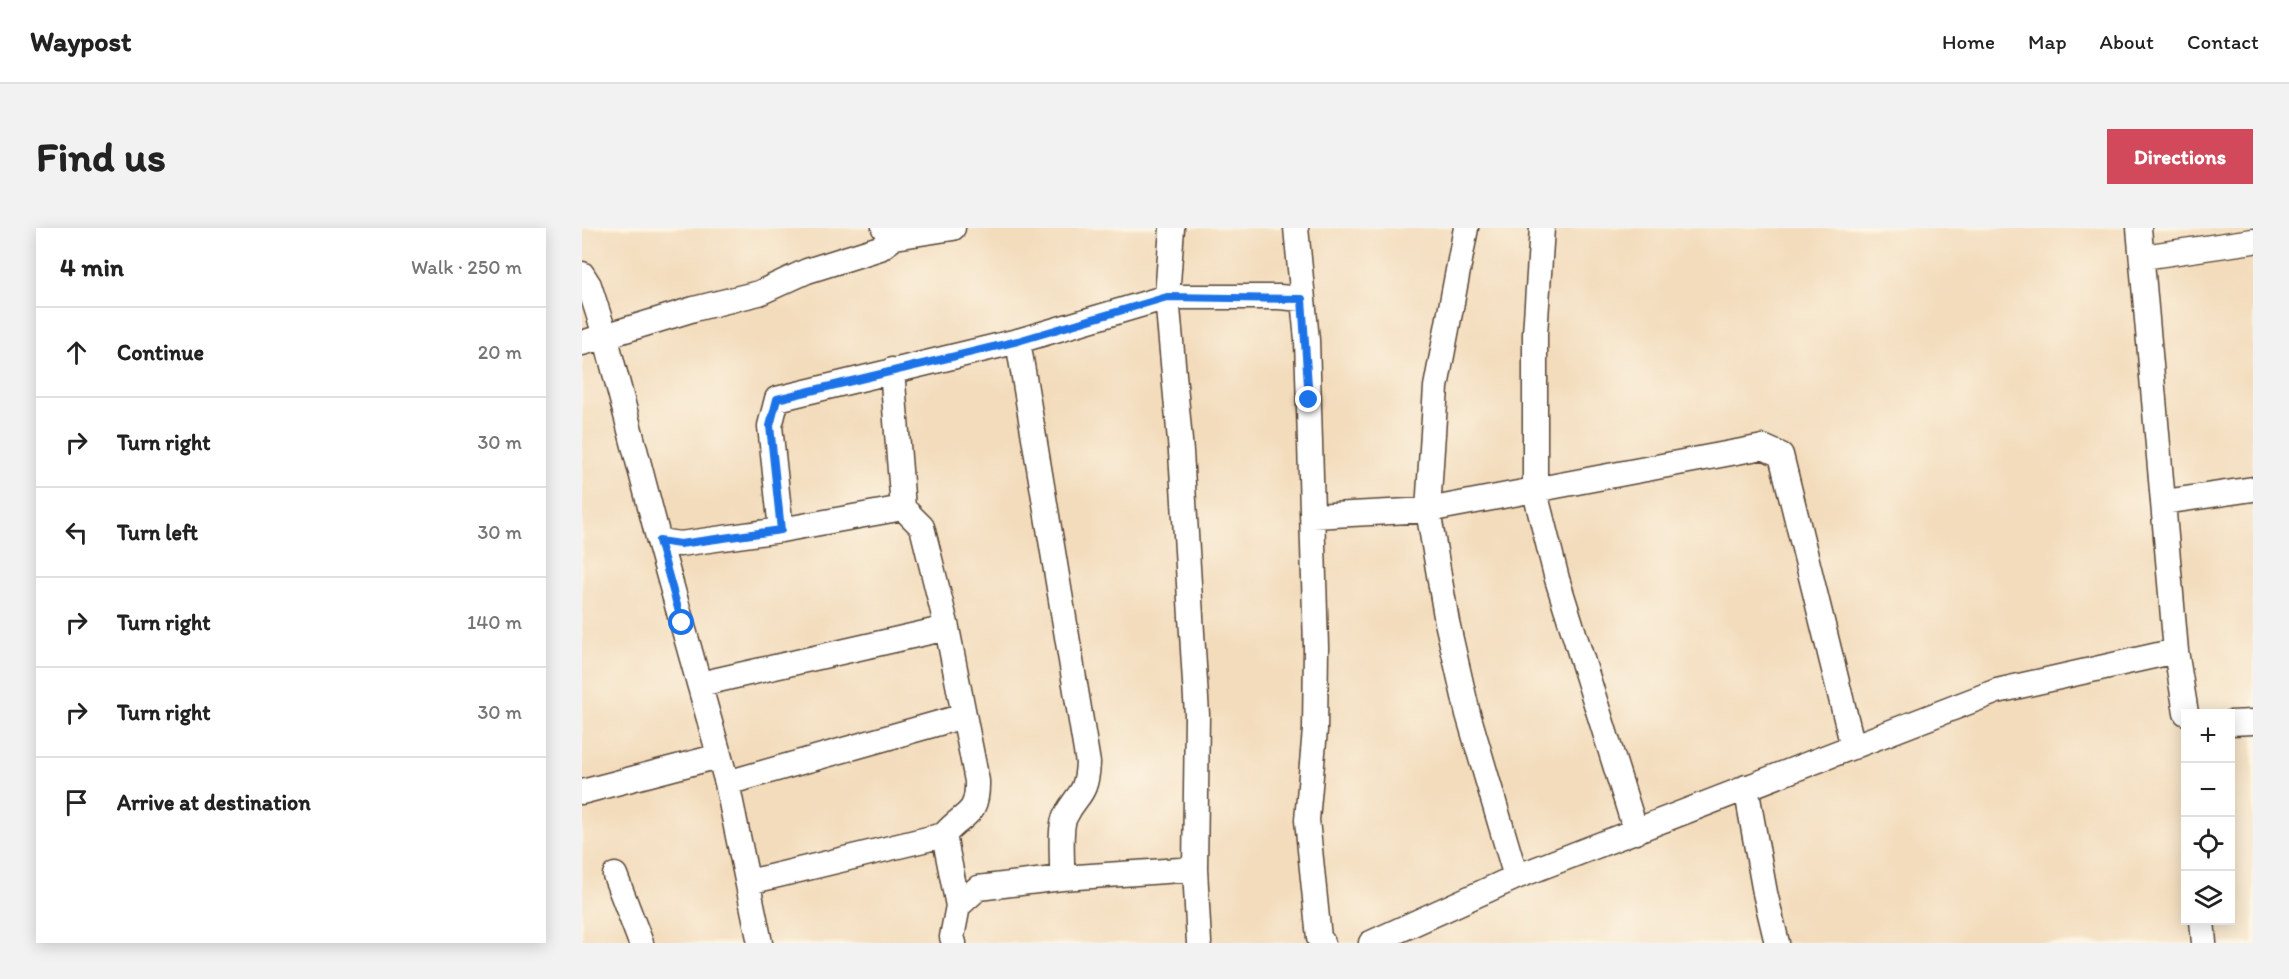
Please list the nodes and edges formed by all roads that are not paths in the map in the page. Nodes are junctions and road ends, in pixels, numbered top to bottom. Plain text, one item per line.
1 (953, 228) edge
2 (1172, 228) edge
3 (1296, 228) edge
4 (1466, 228) edge
5 (1542, 228) edge
6 (2139, 228) edge
7 (890, 232) edge
8 (2253, 241) edge
9 (2143, 256) junction
10 (582, 274) edge
11 (1167, 297) junction
12 (1302, 299) junction
13 (605, 334) junction
14 (1018, 341) junction
15 (582, 343) edge
16 (892, 370) junction
17 (2253, 489) edge
18 (1535, 492) junction
19 (2164, 502) junction
20 (903, 508) junction
21 (1428, 510) junction
22 (1313, 516) junction
23 (781, 530) junction
24 (659, 541) junction
25 (947, 628) junction
26 (2176, 651) junction
27 (700, 684) junction
28 (2185, 709) edge
29 (964, 716) junction
30 (2253, 722) edge
31 (2235, 723) edge
32 (1853, 747) junction
33 (719, 756) junction
34 (727, 783) junction
35 (1746, 787) junction
36 (582, 792) edge
37 (1636, 832) junction
38 (944, 835) junction
39 (1195, 869) junction
40 (615, 875) dead end
41 (1516, 877) junction
42 (1062, 878) junction
43 (749, 882) junction
44 (958, 906) junction
45 (2202, 925) edge
46 (946, 941) edge
47 (641, 943) edge
48 (760, 943) edge
49 (1199, 943) edge
50 (1323, 943) edge
51 (1371, 943) edge
52 (1777, 943) edge
53 (2204, 943) edge

1 - 7 street
2 - 11 street
3 - 12 street
4 - 21 street
5 - 18 street
6 - 9 street
7 - 13 street
8 - 9 street
9 - 19 street
10 - 13 street
11 - 12 street
11 - 14 street
11 - 39 street
12 - 22 street
13 - 15 street
13 - 24 street
14 - 16 street
14 - 42 street
16 - 20 street
16 - 23 street
17 - 19 street
18 - 21 street
18 - 32 street
18 - 37 street
19 - 26 street
20 - 23 street
20 - 25 street
21 - 22 street
21 - 41 street
22 - 50 street
23 - 24 street
24 - 27 street
25 - 27 street
25 - 29 street
26 - 28 street
26 - 32 street
27 - 33 street
29 - 34 street
29 - 38 street
30 - 31 street
32 - 35 street
33 - 34 street
33 - 36 street
34 - 43 street
35 - 37 street
35 - 52 street
37 - 41 street
38 - 43 street
38 - 44 street
39 - 42 street
39 - 49 street
40 - 47 street
41 - 51 street
42 - 44 street
43 - 48 street
44 - 46 street
45 - 53 street

